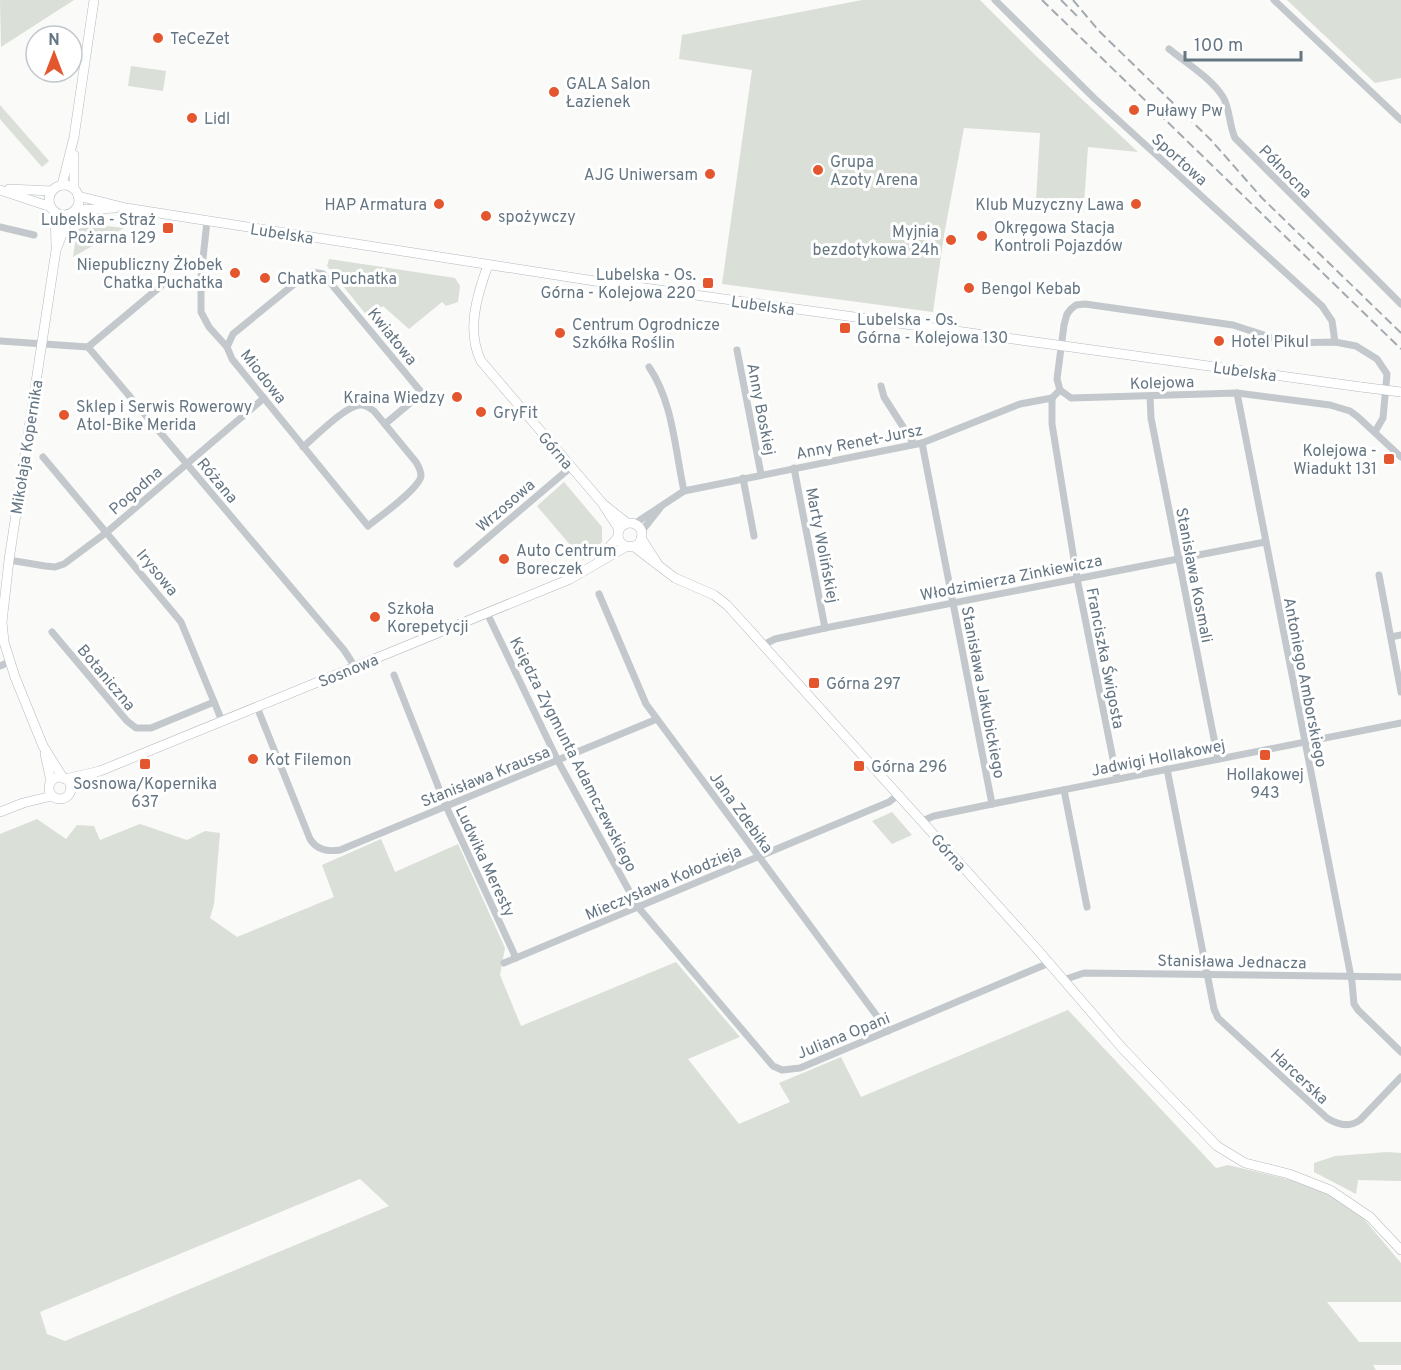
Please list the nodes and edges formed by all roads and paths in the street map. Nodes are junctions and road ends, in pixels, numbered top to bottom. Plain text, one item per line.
1 (94, 0) edge
2 (995, 0) edge
3 (1274, 0) edge
4 (1169, 49) dead end
5 (1401, 120) edge
6 (74, 137) junction
7 (62, 185) junction
8 (0, 189) edge
9 (52, 191) junction
10 (76, 192) junction
11 (126, 208) junction
12 (53, 209) junction
13 (73, 212) junction
14 (207, 221) junction
15 (0, 227) edge
16 (34, 235) dead end
17 (56, 250) junction
18 (488, 265) junction
19 (161, 286) dead end
20 (1401, 304) edge
21 (0, 341) edge
22 (42, 342) junction
23 (1335, 342) junction
24 (1061, 345) junction
25 (88, 347) junction
26 (227, 347) junction
27 (737, 350) dead end
28 (650, 367) dead end
29 (881, 386) dead end
30 (1060, 390) junction
31 (1401, 392) edge
32 (1237, 393) junction
33 (1150, 396) junction
34 (264, 398) junction
35 (1052, 398) junction
36 (385, 424) junction
37 (1375, 432) junction
38 (918, 444) junction
39 (303, 447) junction
40 (43, 457) dead end
41 (1401, 457) edge
42 (186, 463) junction
43 (571, 467) junction
44 (794, 468) junction
45 (761, 474) junction
46 (742, 478) junction
47 (684, 490) junction
48 (660, 507) junction
49 (625, 528) junction
50 (107, 532) junction
51 (641, 535) junction
52 (754, 536) dead end
53 (1265, 542) junction
54 (630, 546) junction
55 (1178, 558) junction
56 (9, 560) junction
57 (457, 564) dead end
58 (594, 565) junction
59 (659, 567) junction
60 (1379, 575) dead end
61 (1077, 578) junction
62 (599, 594) dead end
63 (953, 603) junction
64 (487, 613) junction
65 (825, 628) junction
66 (52, 632) dead end
67 (1401, 635) edge
68 (1391, 637) junction
69 (763, 645) junction
70 (5, 664) edge
71 (355, 667) junction
72 (394, 675) dead end
73 (1401, 692) edge
74 (214, 702) junction
75 (257, 707) junction
76 (657, 719) junction
77 (222, 722) junction
78 (1401, 723) edge
79 (1304, 742) junction
80 (43, 746) junction
81 (1218, 759) junction
82 (558, 761) junction
83 (1167, 769) junction
84 (100, 771) junction
85 (64, 778) junction
86 (1117, 779) junction
87 (51, 788) junction
88 (70, 790) junction
89 (1064, 790) junction
90 (898, 795) junction
91 (992, 804) junction
92 (446, 806) junction
93 (0, 812) edge
94 (922, 821) junction
95 (758, 857) junction
96 (638, 907) junction
97 (1087, 907) dead end
98 (516, 958) junction
99 (504, 963) dead end
100 (1049, 963) junction
101 (1208, 975) junction
102 (1350, 976) junction
103 (1401, 977) edge
104 (1063, 980) junction
105 (888, 1031) junction
106 (1401, 1052) edge
107 (1401, 1077) edge
108 (1401, 1250) edge

1 - 6 street
2 - 23 street, Sportowa
3 - 5 street
4 - 20 street, Północna
6 - 7 street
6 - 10 street
7 - 9 street
7 - 10 street
8 - 9 street
8 - 12 street
9 - 12 street
10 - 11 street, Lubelska
10 - 13 street
11 - 13 street, Lubelska
11 - 14 street, Lubelska
12 - 13 street
12 - 17 street, Mikołaja Kopernika
13 - 17 street, Mikołaja Kopernika
14 - 18 street, Lubelska
14 - 26 street, Miodowa
15 - 16 street
17 - 22 street, Mikołaja Kopernika
18 - 24 street, Lubelska
18 - 43 street, Górna
19 - 25 street
21 - 22 street
22 - 25 street
22 - 56 street, Mikołaja Kopernika
23 - 24 street
23 - 37 street
24 - 30 street
24 - 31 street, Lubelska, bridge
25 - 42 street, Różana
26 - 34 street, Miodowa
26 - 36 street, Kwiatowa
27 - 45 street, Anny Boskiej
28 - 47 street
29 - 38 street, Stanisława Jakubickiego
30 - 33 street, Kolejowa
30 - 35 street
32 - 33 street, Kolejowa
32 - 37 street, Kolejowa
32 - 53 street, Antoniego Amborskiego
33 - 55 street, Stanisława Kosmali
34 - 39 street, Miodowa
34 - 42 street, Pogodna
35 - 38 street, Anny Renet-Jursz
35 - 61 street, Franciszka Świgosta
36 - 39 street
36 - 39 street, Miodowa
37 - 41 street, Kolejowa
38 - 44 street, Anny Renet-Jursz
38 - 63 street, Stanisława Jakubickiego
40 - 50 street, Irysowa
42 - 50 street, Pogodna
42 - 71 street, Różana
43 - 49 street, Górna
43 - 57 street, Wrzosowa
44 - 45 street, Anny Renet-Jursz
44 - 65 street, Marty Wolińskiej
45 - 46 street, Anny Renet-Jursz
46 - 47 street, Anny Renet-Jursz
46 - 52 street
47 - 48 street, Anny Renet-Jursz
48 - 49 street, Anny Renet-Jursz
48 - 51 street, Anny Renet-Jursz
49 - 51 street, Górna
49 - 54 street, Górna
49 - 58 street, Sosnowa
50 - 56 street, Pogodna
50 - 74 street, Irysowa
51 - 54 street, Sosnowa
51 - 59 street, Górna
53 - 55 street, Włodzimierza Zinkiewicza
53 - 79 street, Antoniego Amborskiego
54 - 58 street, Sosnowa
54 - 59 street, Górna
55 - 61 street, Włodzimierza Zinkiewicza
55 - 81 street, Stanisława Kosmali
56 - 70 street, Mikołaja Kopernika
58 - 64 street, Sosnowa
59 - 69 street, Górna
60 - 68 street
61 - 63 street, Włodzimierza Zinkiewicza
61 - 86 street, Franciszka Świgosta
62 - 76 street, Jana Zdebika
63 - 65 street, Włodzimierza Zinkiewicza
63 - 91 street, Stanisława Jakubickiego
64 - 71 street, Sosnowa
64 - 82 street, Księdza Zygmunta Adamczewskiego
65 - 69 street, Włodzimierza Zinkiewicza
66 - 74 street, Botaniczna
67 - 68 street
68 - 73 street
69 - 90 street, Górna
70 - 80 street, Mikołaja Kopernika
71 - 75 street, Sosnowa
72 - 92 street, Ludwika Meresty
74 - 77 street, Irysowa
75 - 77 street, Sosnowa
75 - 92 street, Stanisława Kraussa
76 - 82 street, Stanisława Kraussa
76 - 95 street, Jana Zdebika
77 - 84 street, Sosnowa
78 - 79 street, Jadwigi Hollakowej
79 - 81 street, Jadwigi Hollakowej
79 - 102 street, Antoniego Amborskiego
80 - 85 street, Mikołaja Kopernika
80 - 87 street, Mikołaja Kopernika
81 - 83 street, Jadwigi Hollakowej
82 - 92 street, Stanisława Kraussa
82 - 96 street, Księdza Zygmunta Adamczewskiego
83 - 86 street, Jadwigi Hollakowej
83 - 101 street, Harcerska
84 - 85 street, Sosnowa
84 - 88 street, Sosnowa
85 - 87 street
85 - 88 street
86 - 89 street, Jadwigi Hollakowej
87 - 88 street
87 - 93 street
89 - 91 street, Jadwigi Hollakowej
89 - 97 street
90 - 94 street, Górna
90 - 95 street, Mieczysława Kołodzieja
91 - 94 street, Jadwigi Hollakowej
92 - 98 street, Ludwika Meresty
94 - 100 street, Górna
95 - 96 street, Mieczysława Kołodzieja
95 - 105 street, Jana Zdebika
96 - 98 street, Mieczysława Kołodzieja
96 - 105 street, Juliana Opani
98 - 99 street, Mieczysława Kołodzieja
100 - 104 street, Górna
100 - 105 street, Juliana Opani
101 - 102 street, Stanisława Jednacza
101 - 104 street, Stanisława Jednacza
101 - 107 street, Harcerska
102 - 103 street, Stanisława Jednacza
102 - 106 street, Antoniego Amborskiego
104 - 108 street, Górna

